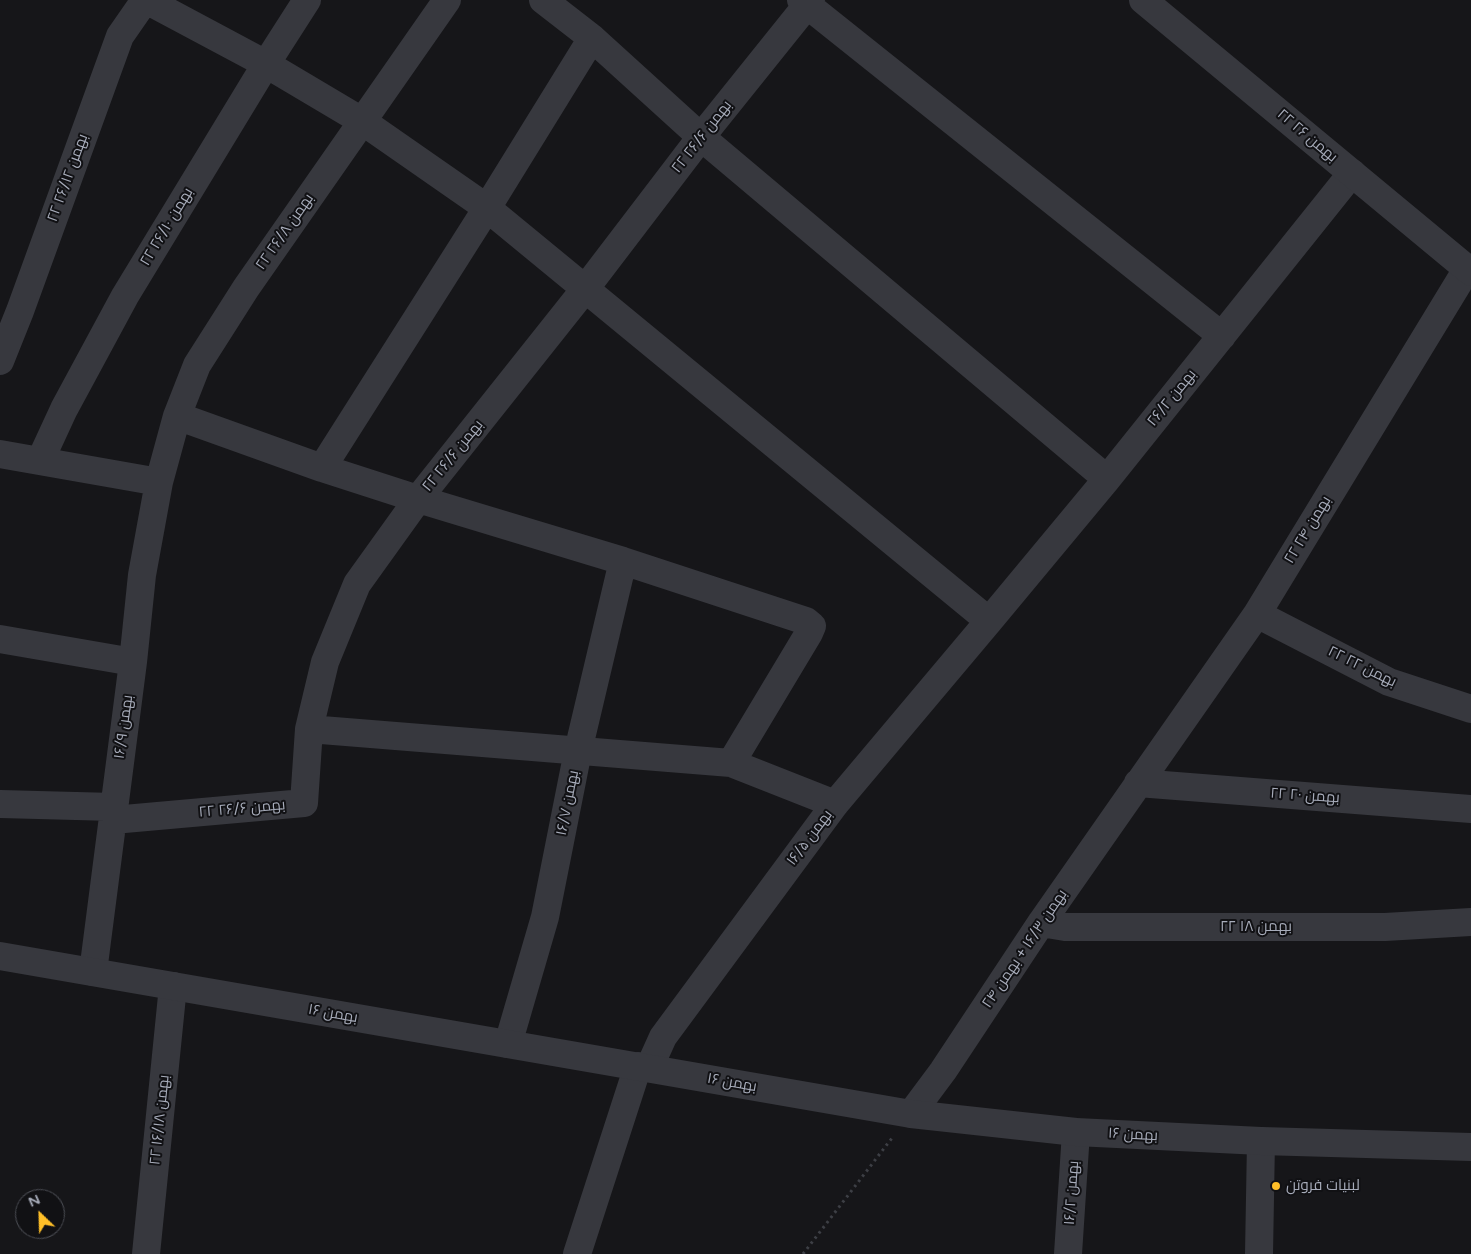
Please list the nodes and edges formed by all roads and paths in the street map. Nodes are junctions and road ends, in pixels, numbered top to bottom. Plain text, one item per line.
1 (145, 0) edge
2 (307, 0) edge
3 (447, 0) edge
4 (543, 0) edge
5 (1143, 0) edge
6 (806, 2) edge
7 (592, 38) junction
8 (266, 64) junction
9 (362, 121) junction
10 (701, 137) junction
11 (1352, 173) junction
12 (487, 208) junction
13 (1470, 268) edge
14 (585, 289) junction
15 (1222, 336) junction
16 (0, 361) edge
17 (177, 416) junction
18 (0, 454) edge
19 (40, 461) junction
20 (322, 468) junction
21 (1107, 479) junction
22 (159, 482) junction
23 (418, 499) junction
24 (623, 561) junction
25 (1257, 614) junction
26 (989, 621) junction
27 (0, 639) edge
28 (133, 662) junction
29 (1471, 709) edge
30 (309, 729) junction
31 (578, 751) junction
32 (731, 763) junction
33 (1138, 783) junction
34 (0, 804) edge
35 (835, 804) junction
36 (1471, 809) edge
37 (113, 813) junction
38 (1471, 922) edge
39 (1041, 923) junction
40 (0, 956) edge
41 (93, 972) junction
42 (173, 986) junction
43 (508, 1044) junction
44 (643, 1067) junction
45 (911, 1114) junction
46 (1076, 1132) junction
47 (1261, 1141) junction
48 (1471, 1147) edge
49 (146, 1254) edge
50 (577, 1254) edge
51 (803, 1254) edge
52 (1068, 1254) edge
53 (1259, 1254) edge

1 - 8 street
1 - 16 street, ۲۲ بهمن ۲۶/۱۲
2 - 8 street, ۲۲ بهمن ۲۶/۱۰
3 - 9 street, ۲۲ بهمن ۲۶/۸
4 - 7 street
5 - 11 street, ۲۲ بهمن ۲۶
6 - 10 street, ۲۲ بهمن ۲۶/۶
6 - 15 street
7 - 10 street
7 - 12 street
8 - 9 street
8 - 19 street, ۲۲ بهمن ۲۶/۱۰
9 - 12 street
9 - 17 street, ۲۲ بهمن ۲۶/۸
10 - 14 street, ۲۲ بهمن ۲۶/۶
10 - 21 street
11 - 13 street, ۲۲ بهمن ۲۶
11 - 15 street, بهمن ۲۶/۲
12 - 14 street
12 - 20 street
13 - 25 street, ۲۲ بهمن ۲۴
14 - 23 street, ۲۲ بهمن ۲۶/۶
14 - 26 street
15 - 21 street, بهمن ۲۶/۲
17 - 20 street
17 - 22 street, ۲۲ بهمن ۲۶/۸
18 - 19 street
19 - 22 street
20 - 23 street
21 - 26 street, بهمن ۲۶/۲
22 - 28 street, بهمن ۱۶/۹
23 - 24 street
23 - 30 street, ۲۲ بهمن ۲۶/۶
24 - 31 street, بهمن ۱۶/۷
24 - 32 street
25 - 29 street, ۲۲ بهمن ۲۲
25 - 33 street, ۲۲ بهمن ۲۴
26 - 35 street, بهمن ۱۶/۵
27 - 28 street
28 - 37 street, بهمن ۱۶/۹
30 - 31 street
30 - 37 street, ۲۲ بهمن ۲۶/۶
31 - 32 street
31 - 43 street, بهمن ۱۶/۷
32 - 35 street
33 - 36 street, ۲۲ بهمن ۲۰
33 - 39 street, بهمن ۱۶/۳ + بهمن ۲۴
34 - 37 street
35 - 44 street, بهمن ۱۶/۵
37 - 41 street, بهمن ۱۶/۹
38 - 39 street, ۲۲ بهمن ۱۸
39 - 45 street, بهمن ۱۶/۳ + بهمن ۲۴
40 - 41 street, بهمن ۱۶
41 - 42 street, بهمن ۱۶
42 - 43 street, بهمن ۱۶
42 - 49 street, ۲۲ بهمن ۱۶/۱۸
43 - 44 street, بهمن ۱۶
44 - 45 street, بهمن ۱۶
44 - 50 street, بهمن ۱۶/۵
45 - 46 street, بهمن ۱۶
45 - 51 path
46 - 47 street, بهمن ۱۶
46 - 52 street, بهمن ۱۶/۲
47 - 48 street, بهمن ۱۶
47 - 53 street

